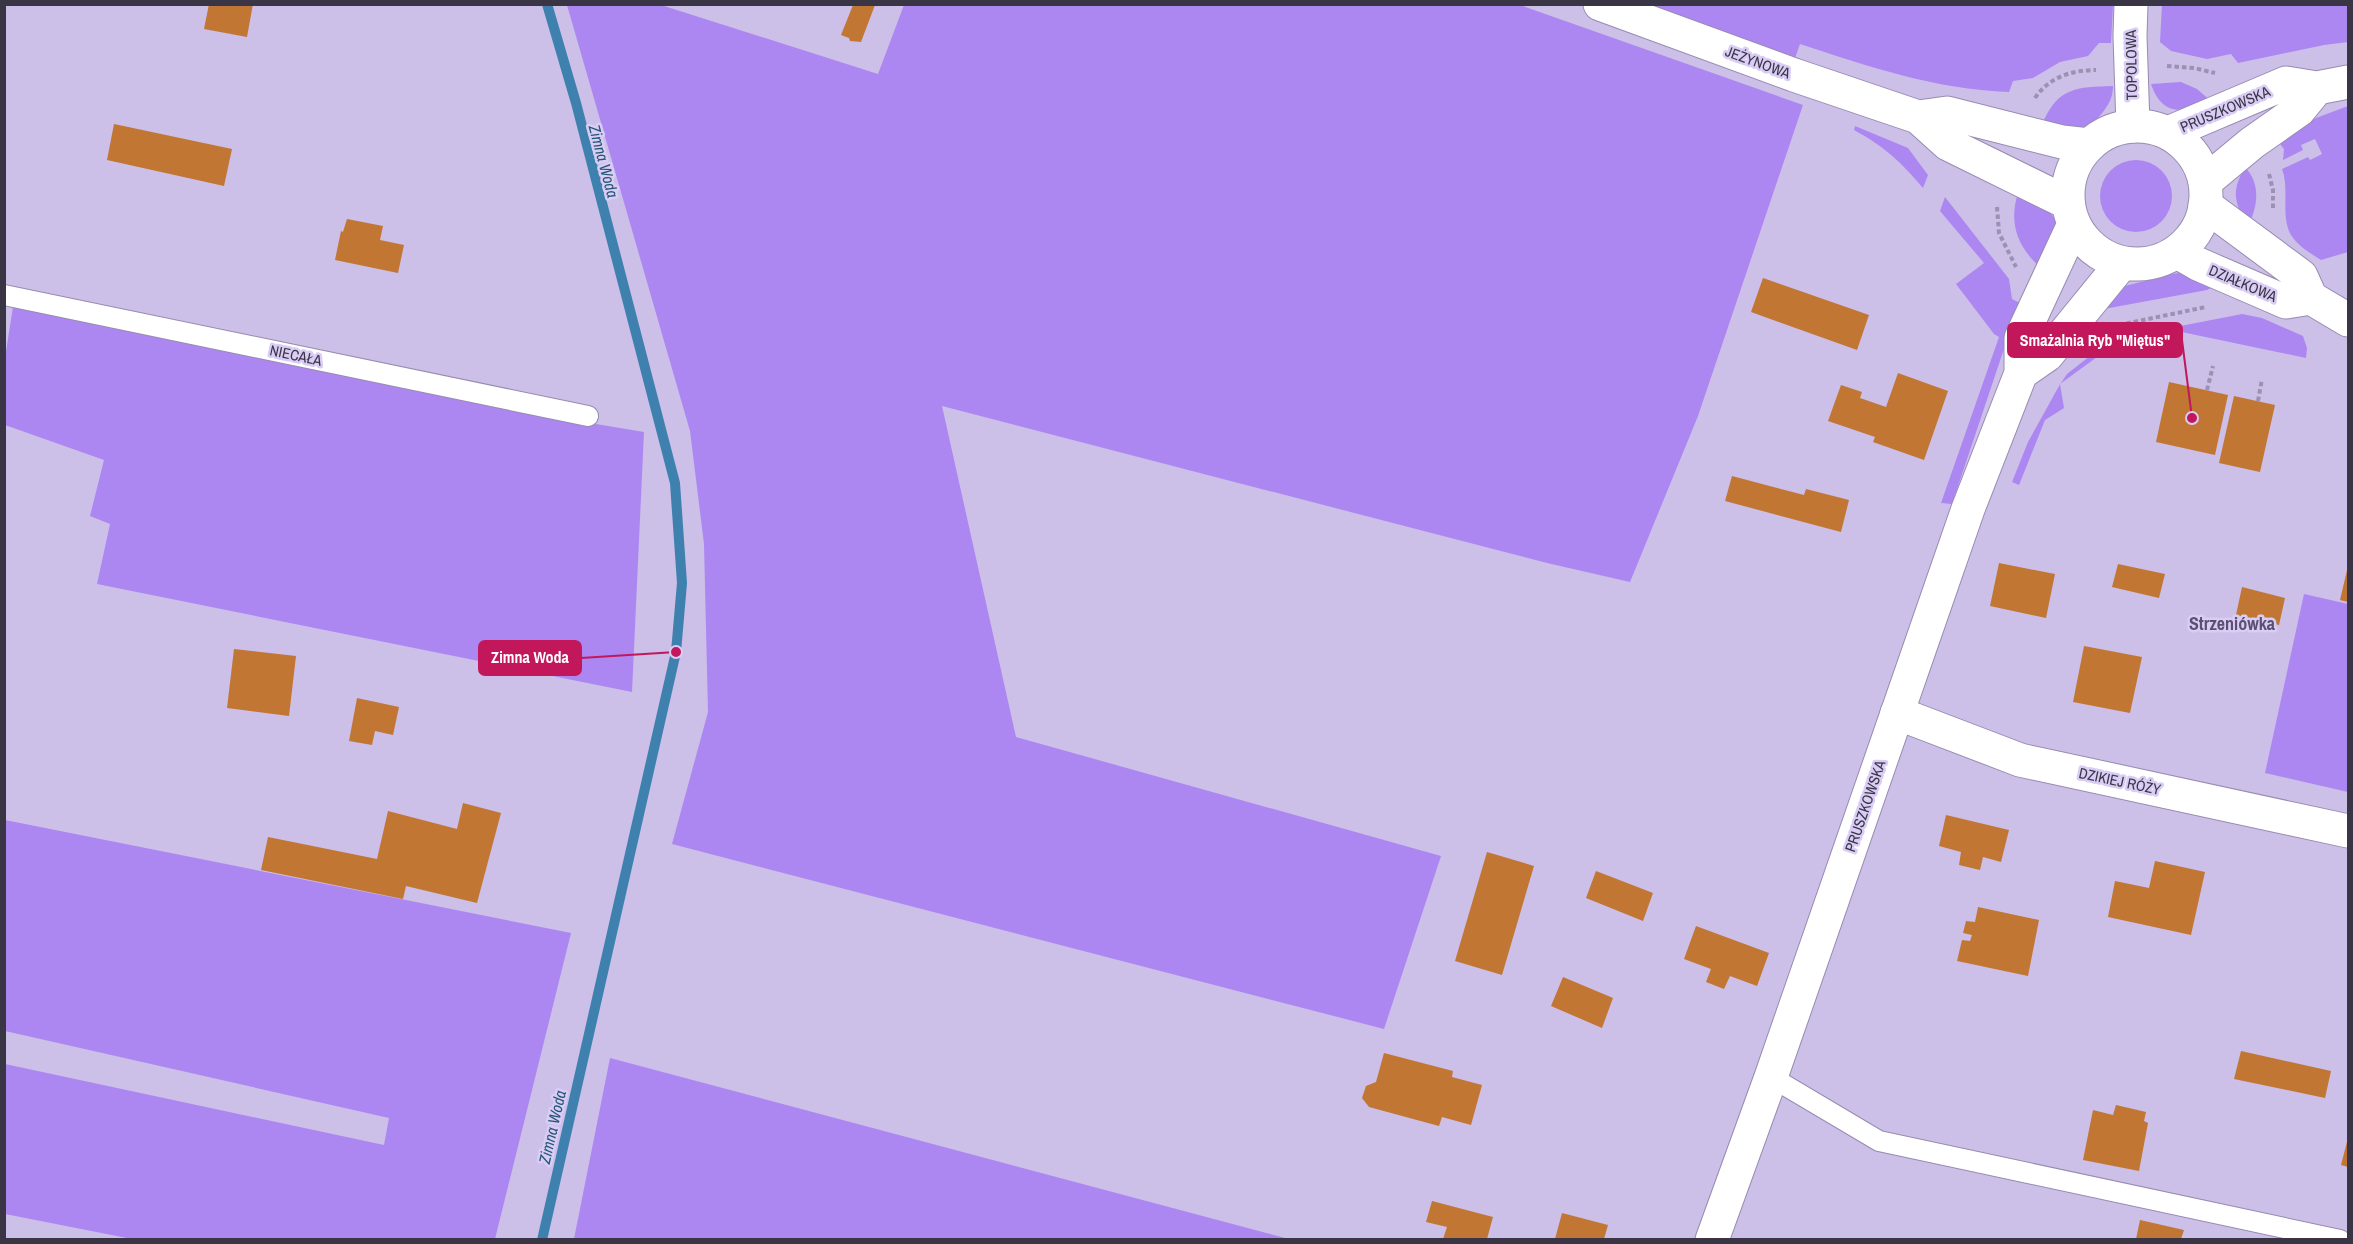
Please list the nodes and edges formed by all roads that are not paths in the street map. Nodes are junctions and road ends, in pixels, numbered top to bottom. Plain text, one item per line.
1 (1600, 4) edge
2 (2131, 4) edge
3 (2333, 85) edge
4 (1918, 117) junction
5 (2133, 126) junction
6 (2168, 133) junction
7 (2088, 145) junction
8 (2205, 194) junction
9 (2071, 214) junction
10 (2177, 252) junction
11 (2122, 263) junction
12 (4, 295) edge
13 (2311, 298) junction
14 (2349, 320) edge
15 (2021, 373) junction
16 (588, 416) dead end
17 (1897, 713) junction
18 (2349, 831) edge
19 (1771, 1077) junction
20 (1712, 1239) edge
21 (2340, 1239) edge

1 - 4 street, JEŻYNOWA
2 - 5 street, TOPOLOWA
3 - 6 street, PRUSZKOWSKA
3 - 8 street, PRUSZKOWSKA
4 - 7 street, JEŻYNOWA
4 - 9 street, JEŻYNOWA
5 - 6 street
5 - 7 street
6 - 8 street
7 - 9 street
8 - 10 street
8 - 13 street
9 - 11 street
9 - 15 street, PRUSZKOWSKA
10 - 11 street
10 - 13 street, DZIAŁKOWA
11 - 15 street
12 - 16 lane, NIECAŁA
13 - 14 street
15 - 17 street, PRUSZKOWSKA
17 - 18 street, DZIKIEJ RÓŻY
17 - 19 street, PRUSZKOWSKA
19 - 20 street, PRUSZKOWSKA
19 - 21 lane

